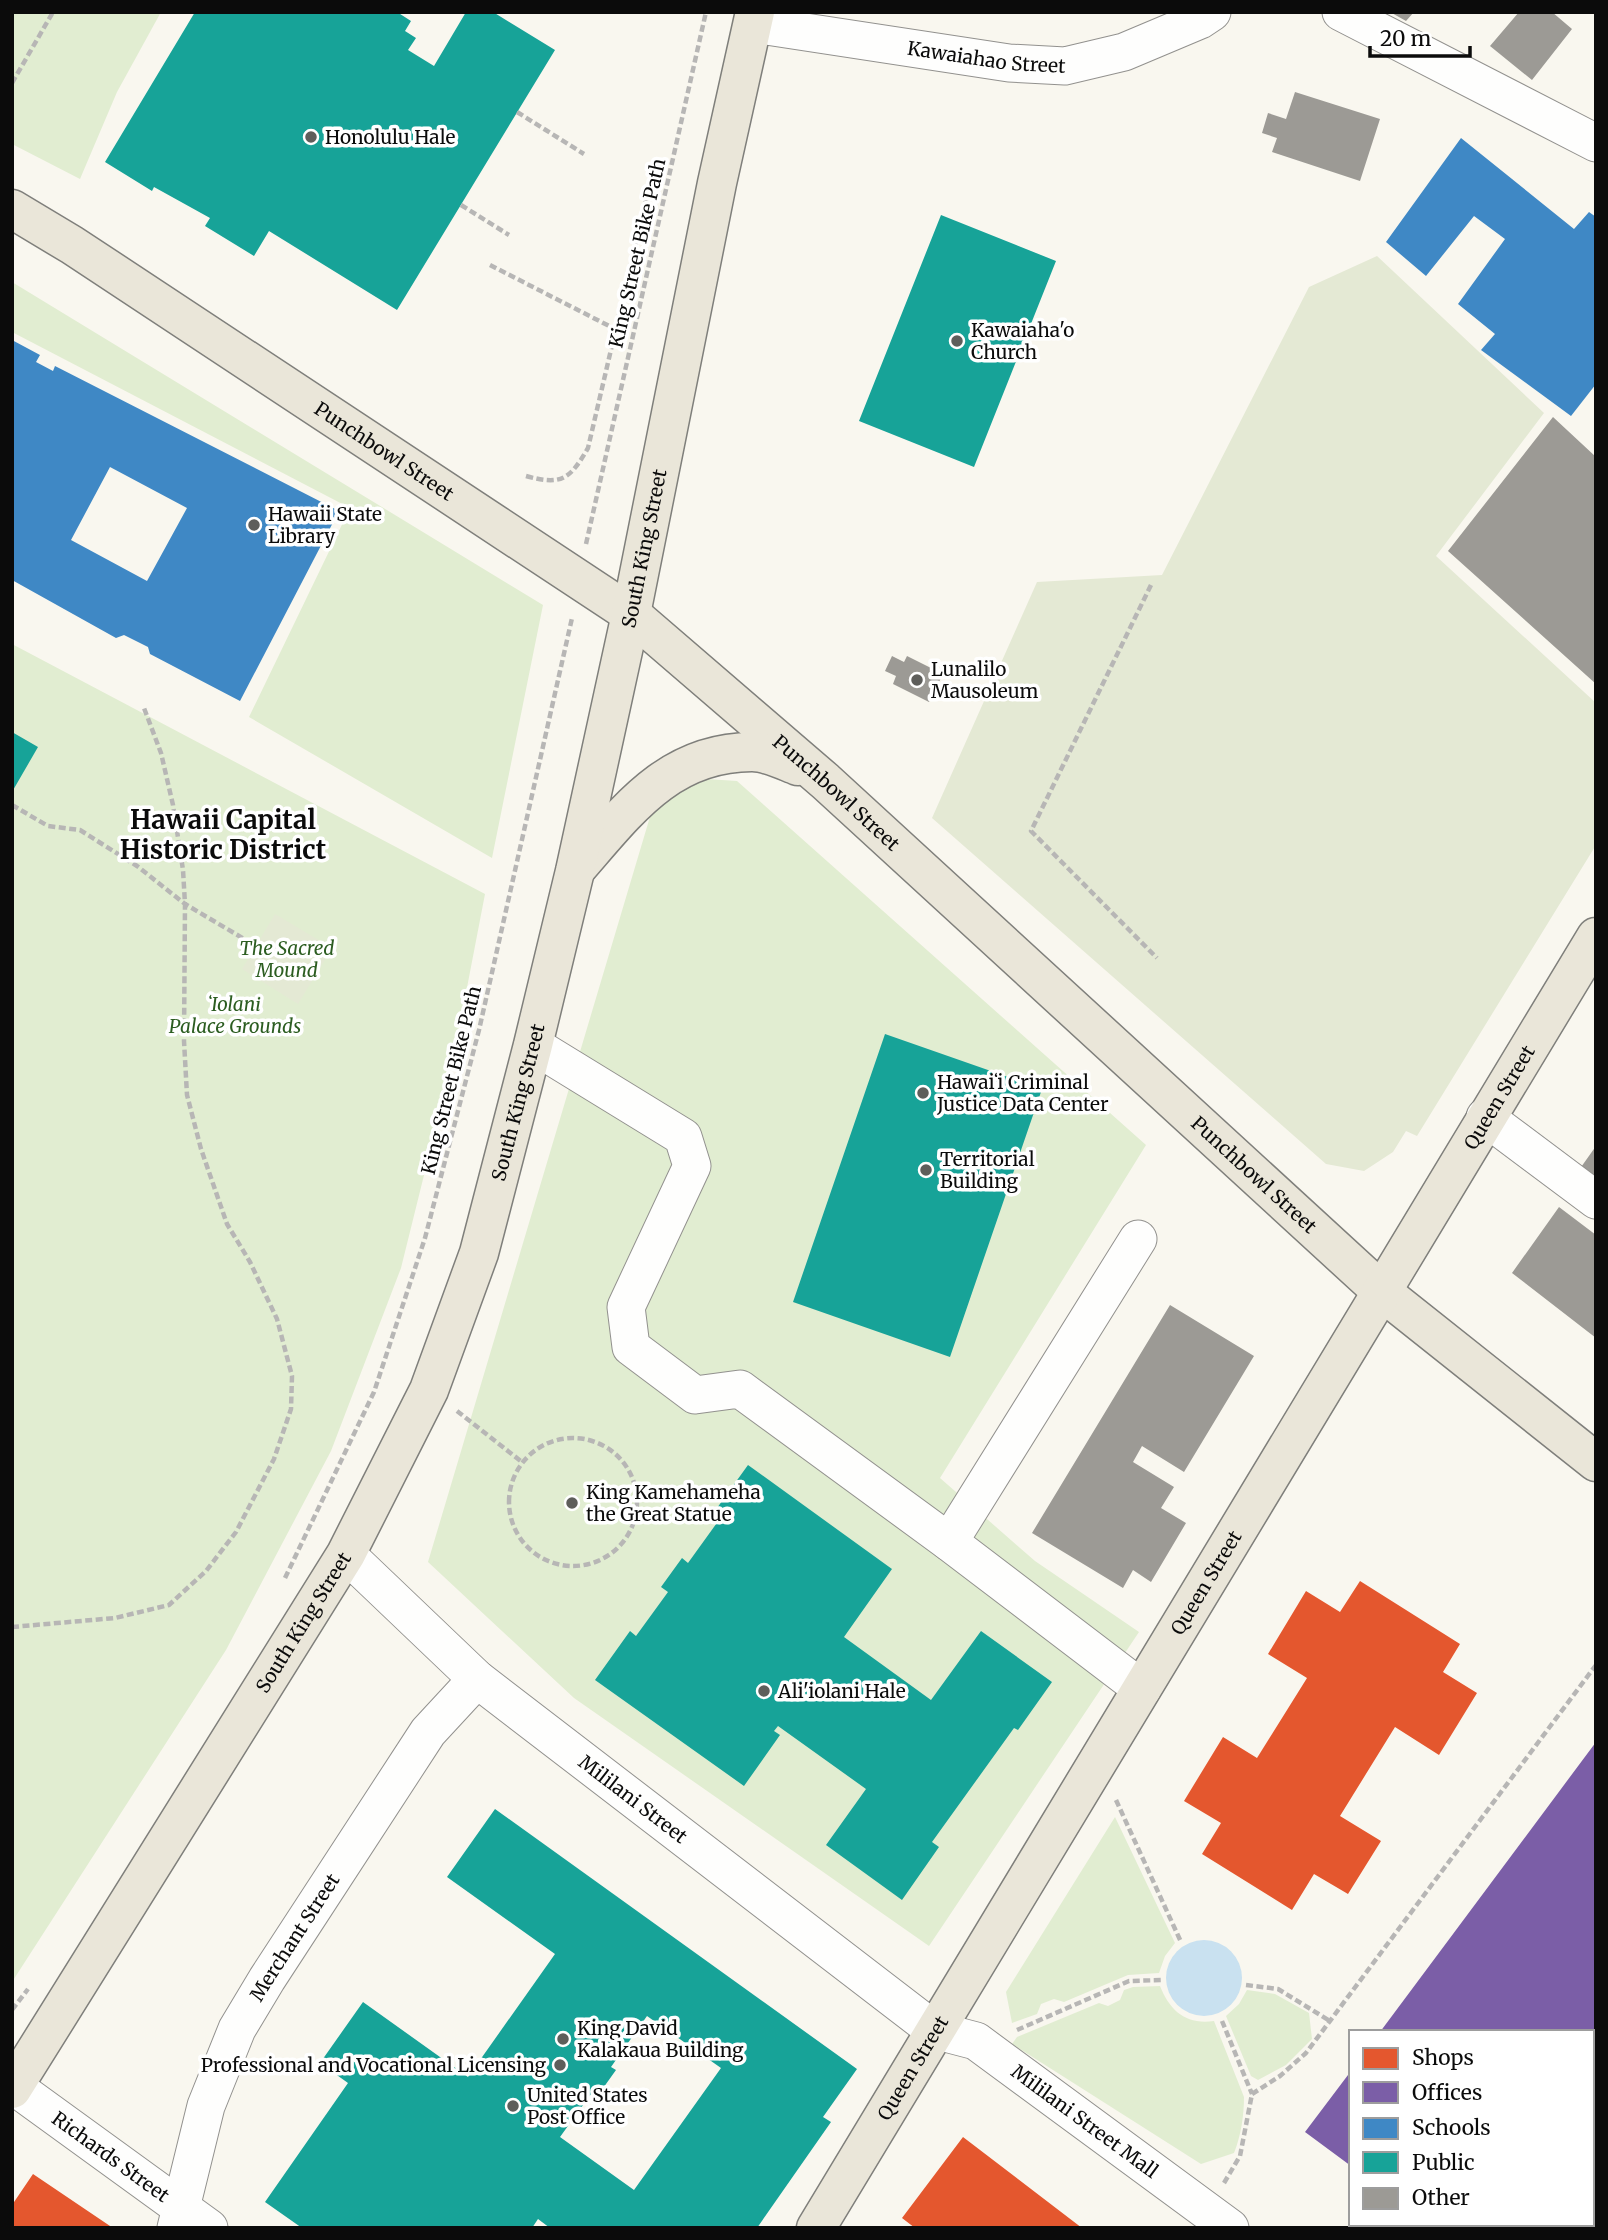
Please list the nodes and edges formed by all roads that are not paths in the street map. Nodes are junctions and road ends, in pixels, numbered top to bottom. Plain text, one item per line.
1 (1212, 12) edge
2 (1341, 12) edge
3 (754, 18) edge
4 (1596, 143) edge
5 (12, 209) edge
6 (631, 614) junction
7 (813, 771) junction
8 (575, 871) junction
9 (1596, 937) edge
10 (533, 1045) junction
11 (1485, 1117) junction
12 (1596, 1200) edge
13 (1138, 1239) dead end
14 (1381, 1291) junction
15 (1596, 1462) edge
16 (949, 1542) junction
17 (346, 1553) junction
18 (477, 1679) junction
19 (1142, 1689) junction
20 (934, 2030) junction
21 (13, 2087) edge
22 (1219, 2219) edge
23 (189, 2222) edge
24 (816, 2228) edge

1 - 3 street, Kawaiahao Street
2 - 4 street
3 - 6 main road, South King Street
5 - 6 main road, Punchbowl Street
6 - 7 main road, Punchbowl Street
6 - 8 main road, South King Street
7 - 8 main road
7 - 14 main road, Punchbowl Street
8 - 10 main road, South King Street
9 - 11 main road, Queen Street
10 - 16 street
10 - 17 main road, South King Street
11 - 12 street
11 - 14 main road, Queen Street
13 - 16 street
14 - 15 main road, Punchbowl Street
14 - 19 main road, Queen Street
16 - 19 street
17 - 18 street, Mililani Street
17 - 21 main road, South King Street
18 - 20 street, Mililani Street
18 - 23 street, Merchant Street
19 - 20 main road, Queen Street
20 - 22 street, Mililani Street Mall
20 - 24 main road, Queen Street
21 - 23 street, Richards Street

